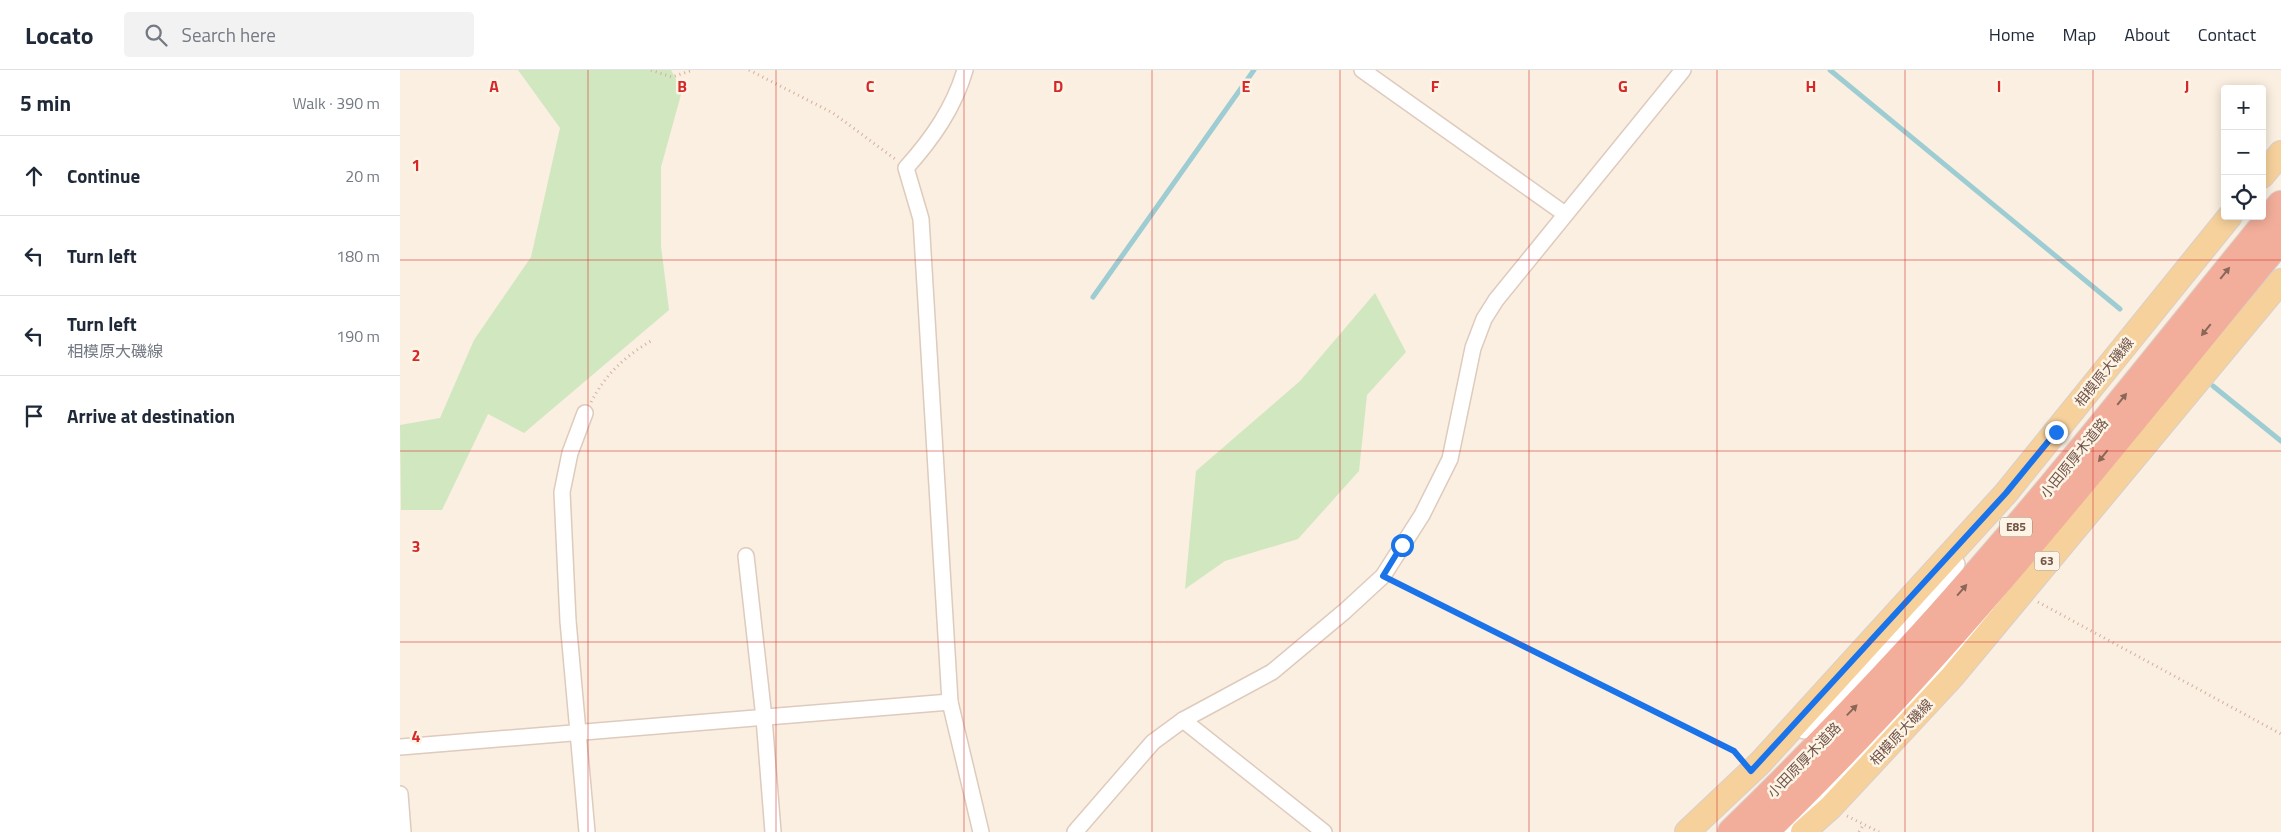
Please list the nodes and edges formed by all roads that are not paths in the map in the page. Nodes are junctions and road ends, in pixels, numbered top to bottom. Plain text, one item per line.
1 (965, 70) edge
2 (1362, 70) edge
3 (1683, 70) edge
4 (2281, 153) edge
5 (2263, 175) edge
6 (2281, 205) edge
7 (1566, 214) junction
8 (2227, 220) edge
9 (2281, 238) edge
10 (2281, 280) edge
11 (585, 413) road end
12 (2006, 493) junction
13 (2065, 539) junction
14 (746, 556) dead end
15 (950, 702) junction
16 (764, 718) junction
17 (1183, 720) junction
18 (578, 734) junction
19 (400, 747) edge
20 (400, 794) edge
21 (1693, 826) edge
22 (402, 832) edge
23 (587, 832) edge
24 (773, 832) edge
25 (980, 832) edge
26 (1075, 832) edge
27 (1324, 832) edge
28 (1732, 832) edge
29 (1764, 832) edge
30 (1791, 832) edge
31 (1803, 832) edge

1 - 15 street
2 - 7 street
3 - 7 street
4 - 5 main road
28 -> 6 highway, 小田原厚木道路 / E85
7 - 17 street
8 - 12 main road, 相模原大磯線
9 -> 29 highway, 小田原厚木道路 / E85
10 - 13 main road, 相模原大磯線 / 63
11 - 18 street
12 - 21 main road, 相模原大磯線
12 - 21 street
13 - 30 street
13 - 31 main road, 相模原大磯線 / 63
14 - 16 street
15 - 16 street
15 - 25 street
16 - 18 street
16 - 24 street
17 - 26 street
17 - 27 street
18 - 19 street
18 - 23 street
20 - 22 street

